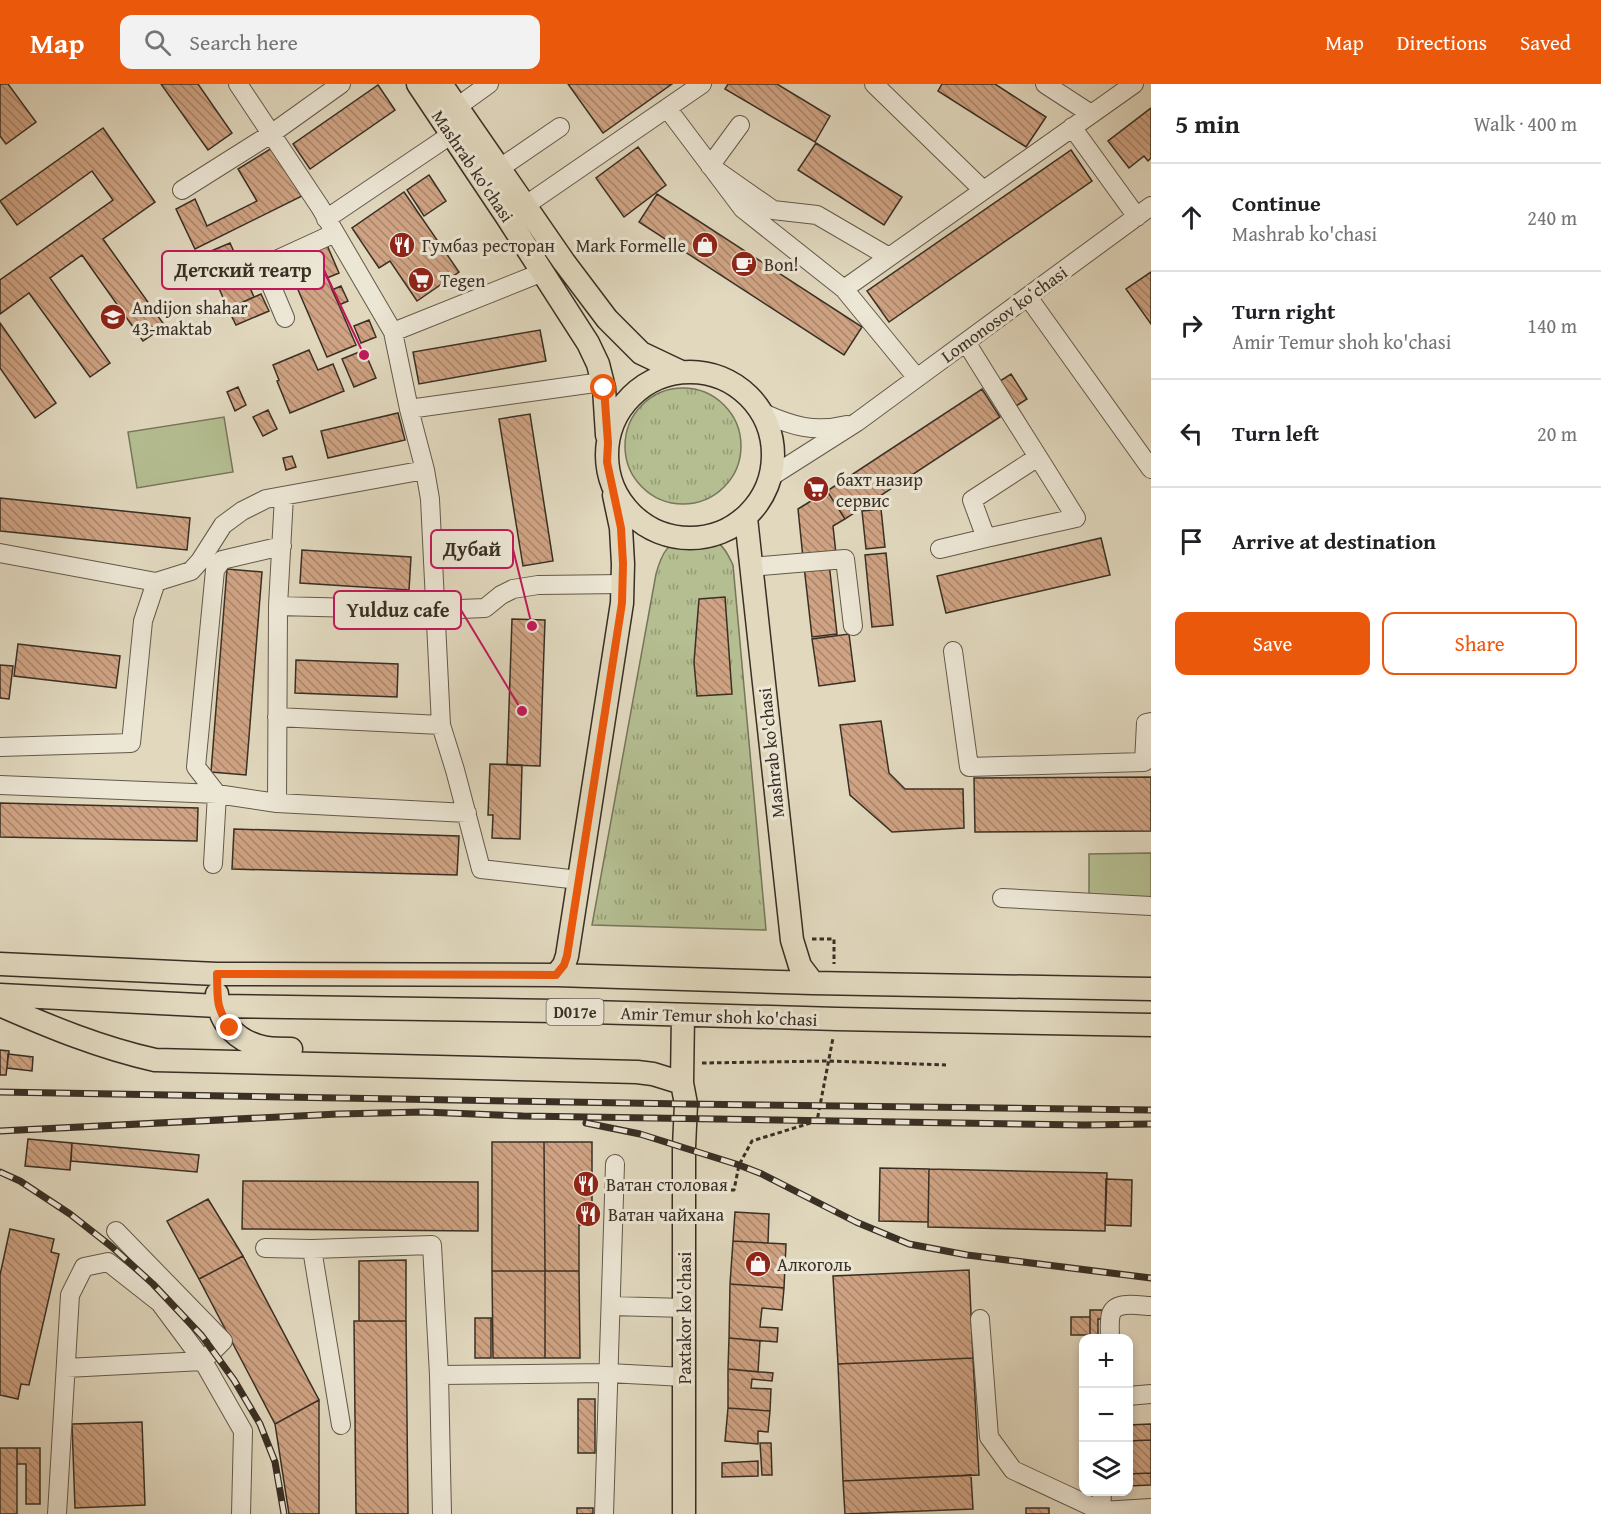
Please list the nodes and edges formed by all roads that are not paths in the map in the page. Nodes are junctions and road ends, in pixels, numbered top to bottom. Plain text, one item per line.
1 (238, 84) edge
2 (418, 84) edge
3 (441, 84) edge
4 (489, 84) edge
5 (702, 84) edge
6 (874, 84) edge
7 (1045, 84) edge
8 (1134, 84) edge
9 (330, 87) edge
10 (457, 107) junction
11 (667, 108) junction
12 (1091, 114) junction
13 (740, 125) dead end
14 (560, 128) dead end
15 (1072, 128) junction
16 (271, 134) junction
17 (452, 134) junction
18 (710, 166) junction
19 (500, 168) junction
20 (182, 190) dead end
21 (983, 190) junction
22 (525, 205) junction
23 (1144, 211) edge
24 (331, 226) junction
25 (889, 257) junction
26 (543, 272) junction
27 (844, 289) junction
28 (1028, 297) junction
29 (285, 318) dead end
30 (393, 332) junction
31 (966, 342) junction
32 (681, 372) junction
33 (917, 378) junction
34 (603, 382) junction
35 (409, 409) junction
36 (763, 412) junction
37 (857, 422) junction
38 (608, 443) junction
39 (1038, 457) junction
40 (1151, 469) edge
41 (425, 470) junction
42 (771, 476) junction
43 (611, 482) junction
44 (284, 496) junction
45 (746, 518) junction
46 (986, 538) junction
47 (282, 546) junction
48 (940, 549) dead end
49 (0, 553) edge
50 (751, 567) junction
51 (156, 582) junction
52 (623, 584) junction
53 (278, 606) junction
54 (436, 610) junction
55 (853, 626) dead end
56 (953, 651) dead end
57 (277, 717) junction
58 (1151, 722) edge
59 (441, 725) junction
60 (0, 747) edge
61 (0, 785) edge
62 (217, 794) junction
63 (277, 803) junction
64 (467, 813) junction
65 (213, 864) dead end
66 (579, 880) junction
67 (1002, 898) dead end
68 (1151, 906) edge
69 (0, 964) edge
70 (217, 974) junction
71 (556, 975) junction
72 (823, 983) junction
73 (1151, 989) edge
74 (0, 995) edge
75 (0, 1005) edge
76 (218, 1006) junction
77 (683, 1015) junction
78 (1151, 1025) edge
79 (682, 1073) junction
80 (615, 1164) dead end
81 (116, 1231) dead end
82 (265, 1248) dead end
83 (312, 1249) junction
84 (611, 1306) junction
85 (1151, 1306) edge
86 (685, 1308) junction
87 (980, 1319) dead end
88 (1110, 1334) edge
89 (203, 1361) junction
90 (66, 1368) junction
91 (609, 1373) junction
92 (439, 1375) junction
93 (684, 1377) junction
94 (1151, 1394) edge
95 (1133, 1396) edge
96 (341, 1425) dead end
97 (1102, 1496) edge
98 (1151, 1508) edge
99 (1101, 1512) edge
100 (57, 1514) edge
101 (241, 1514) edge
102 (442, 1514) edge
103 (604, 1514) edge
104 (684, 1514) edge

1 - 16 street
2 - 17 main road, Mashrab ko'chasi
3 - 10 main road, Mashrab ko'chasi
4 - 10 street
5 - 11 street
6 - 21 street
7 - 12 street
8 - 12 street
9 - 16 street
10 - 19 main road, Mashrab ko'chasi
11 - 18 street
11 - 22 street
12 - 15 street
13 - 18 street
14 - 19 street
15 - 21 street
15 - 23 street
16 - 20 street
16 - 24 street
17 - 24 street
17 - 26 main road, Mashrab ko'chasi
18 - 25 street
18 - 27 street
19 - 22 main road, Mashrab ko'chasi
21 - 25 street
22 - 32 main road, Mashrab ko'chasi
23 - 28 street, Lomonosov koʻchasi
24 - 29 street
24 - 30 street
25 - 27 street
26 - 30 street
26 - 34 main road, Mashrab ko'chasi
27 - 33 street
28 - 31 street, Lomonosov koʻchasi
28 - 40 street
30 - 35 street
31 - 33 street, Lomonosov koʻchasi
31 - 39 street
32 - 36 main road, Mashrab ko'chasi
32 - 38 main road, Mashrab ko'chasi
33 - 37 street, Lomonosov koʻchasi
34 - 35 street
34 - 38 main road, Mashrab ko'chasi
35 - 41 street
36 - 37 street
36 - 42 main road, Mashrab ko'chasi
37 - 42 street, Lomonosov koʻchasi
38 - 43 main road, Mashrab ko'chasi
39 - 46 street
39 - 46 street
41 - 44 street
41 - 54 street
42 - 45 main road, Mashrab ko'chasi
43 - 45 main road, Mashrab ko'chasi
43 - 52 main road, Mashrab ko'chasi
44 - 47 street
44 - 51 street
45 - 50 main road, Mashrab ko'chasi
46 - 48 street
47 - 53 street
47 - 62 street
49 - 51 street
50 - 55 street
50 - 72 main road, Mashrab ko'chasi
51 - 60 street
52 - 54 street
52 - 66 main road, Mashrab ko'chasi
53 - 54 street
53 - 57 street
54 - 59 street
56 - 58 street
57 - 59 street
57 - 63 street
59 - 64 street
61 - 62 street
62 - 63 street
62 - 65 street
63 - 64 street
64 - 66 street
66 - 71 main road, Mashrab ko'chasi
67 - 68 street
69 - 70 main road, Amir Temur shoh ko'chasi / D017e
70 - 71 main road, Amir Temur shoh ko'chasi / D017e
70 - 76 main road
71 - 72 main road, Amir Temur shoh ko'chasi / D017e
72 - 73 main road, Amir Temur shoh ko'chasi / D017e
74 - 76 main road, Amir Temur shoh ko'chasi / D017e
75 - 79 main road
76 - 77 main road, Amir Temur shoh ko'chasi / D017e
76 - 79 main road
77 - 78 main road, Amir Temur shoh ko'chasi / D017e
77 - 79 main road, Paxtakor ko'chasi
79 - 86 main road, Paxtakor ko'chasi
80 - 84 street
81 - 89 street
82 - 83 street
83 - 92 street
83 - 96 street
84 - 86 street
84 - 91 street
85 - 88 street
86 - 93 main road, Paxtakor ko'chasi
87 - 99 street
89 - 90 street
89 - 90 street
89 - 101 street
90 - 100 street
91 - 92 street
91 - 93 street
91 - 103 street
92 - 102 street
93 - 104 main road, Paxtakor ko'chasi
94 - 95 street
97 - 99 street
98 - 99 street

